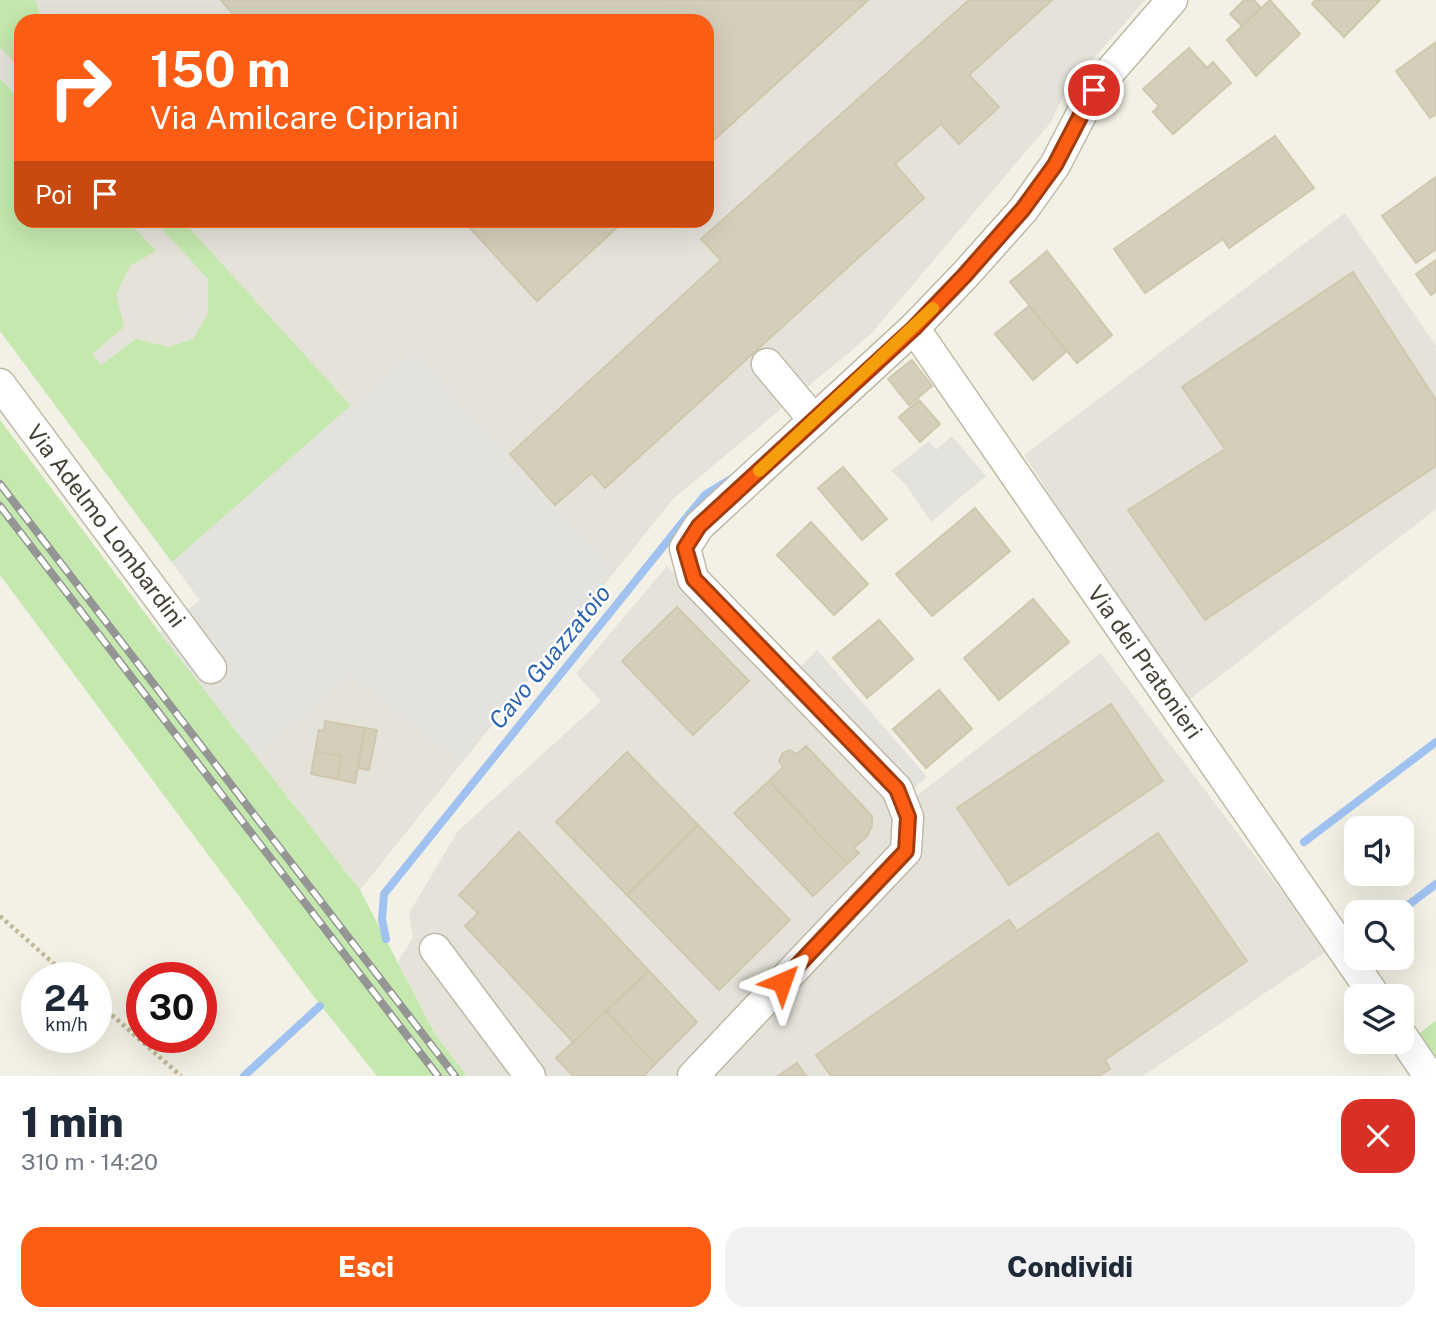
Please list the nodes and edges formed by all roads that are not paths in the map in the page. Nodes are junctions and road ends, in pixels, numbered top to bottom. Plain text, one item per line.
1 (1172, 0) edge
2 (914, 328) junction
3 (767, 365) dead end
4 (0, 384) edge
5 (814, 420) junction
6 (211, 668) dead end
7 (435, 949) dead end
8 (1367, 984) edge
9 (1414, 1053) edge
10 (530, 1076) edge
11 (693, 1076) edge
12 (1429, 1076) edge

1 - 2 street
2 - 5 street
2 - 8 street, Via dei Pratonieri
3 - 5 street
4 - 6 street, Via Adelmo Lombardini
5 - 11 street
7 - 10 street
9 - 12 street

